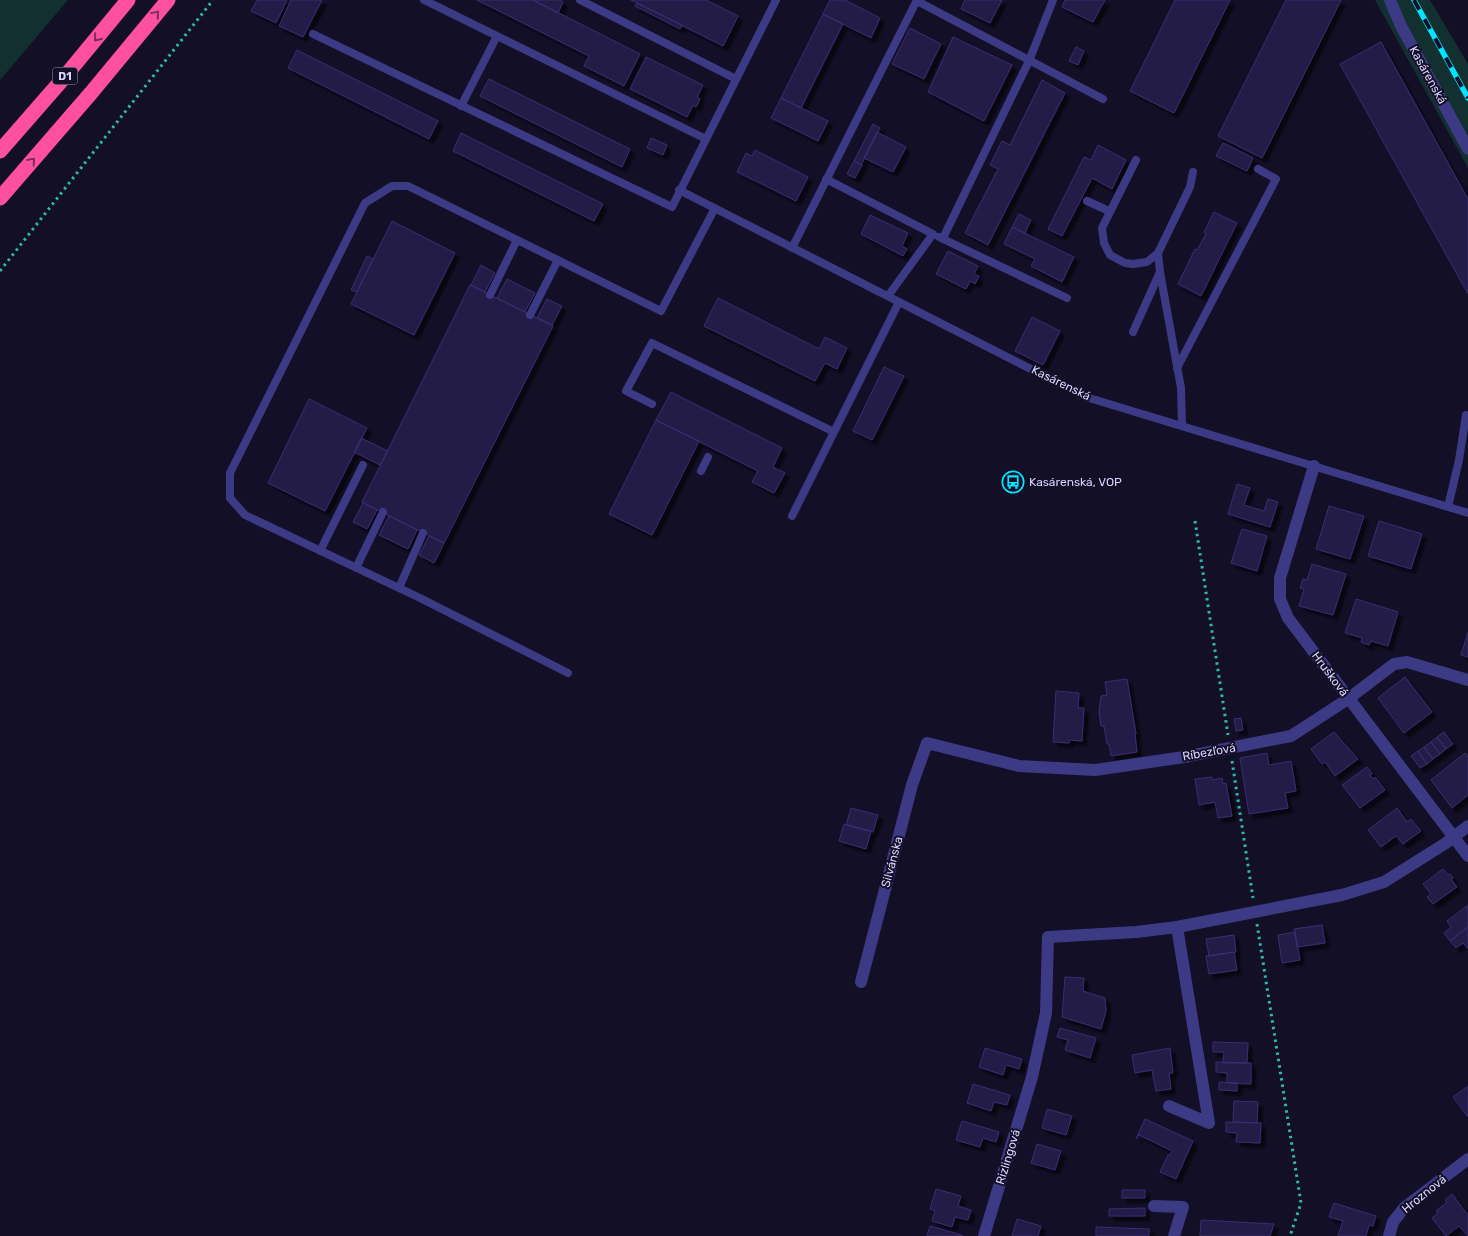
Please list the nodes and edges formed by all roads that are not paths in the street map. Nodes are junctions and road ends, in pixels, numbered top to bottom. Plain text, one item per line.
1 (128, 0) edge
2 (168, 0) edge
3 (424, 0) edge
4 (580, 0) edge
5 (1053, 0) edge
6 (1390, 0) edge
7 (772, 1) edge
8 (917, 1) edge
9 (313, 34) dead end
10 (497, 36) junction
11 (1029, 61) junction
12 (736, 79) junction
13 (1103, 99) dead end
14 (461, 106) junction
15 (706, 139) junction
16 (1468, 148) edge
17 (0, 151) edge
18 (1136, 160) dead end
19 (1258, 169) dead end
20 (1193, 172) dead end
21 (826, 179) junction
22 (680, 190) junction
23 (0, 198) edge
24 (1086, 201) dead end
25 (715, 208) junction
26 (1109, 211) junction
27 (933, 234) junction
28 (943, 238) junction
29 (517, 240) junction
30 (792, 248) junction
31 (1158, 253) junction
32 (558, 260) junction
33 (1160, 272) junction
34 (490, 295) dead end
35 (888, 296) junction
36 (1067, 298) dead end
37 (899, 302) junction
38 (530, 315) dead end
39 (1132, 332) dead end
40 (1177, 368) junction
41 (652, 404) dead end
42 (1466, 415) dead end
43 (1182, 426) junction
44 (834, 432) junction
45 (708, 457) dead end
46 (363, 465) dead end
47 (1314, 466) junction
48 (702, 471) dead end
49 (1448, 507) junction
50 (383, 512) dead end
51 (1468, 513) edge
52 (792, 516) dead end
53 (423, 533) dead end
54 (320, 551) junction
55 (356, 568) junction
56 (398, 588) junction
57 (568, 673) dead end
58 (1468, 680) edge
59 (1348, 699) junction
60 (927, 743) joint
61 (1468, 826) edge
62 (1454, 837) junction
63 (1468, 856) edge
64 (1177, 927) junction
65 (860, 982) dead end
66 (1168, 1106) dead end
67 (1468, 1159) edge
68 (1154, 1206) dead end
69 (984, 1236) edge
70 (1174, 1236) edge
71 (1389, 1236) edge

1 -> 17 highway, D1
23 -> 2 highway, D1
3 - 10 lane
4 - 12 lane
5 - 11 lane
6 - 16 street, Kasárenská
7 - 12 lane
8 - 11 lane
8 - 21 lane
9 - 14 lane
10 - 14 lane
10 - 15 lane
11 - 13 lane
11 - 28 lane
12 - 15 lane
14 - 22 lane
15 - 22 lane
18 - 26 lane
19 - 40 lane
20 - 31 lane
21 - 27 lane
21 - 30 lane
22 - 25 lane, Kasárenská
24 - 26 lane
25 - 30 lane, Kasárenská
25 - 32 lane
26 - 31 lane
27 - 28 lane
27 - 35 lane
28 - 36 lane
29 - 32 lane
29 - 34 lane
29 - 54 lane
30 - 35 lane, Kasárenská
31 - 33 lane
32 - 38 lane
33 - 39 lane
33 - 40 lane
35 - 37 lane, Kasárenská
37 - 43 lane, Kasárenská
37 - 44 lane
40 - 43 lane
41 - 44 lane
42 - 49 lane
43 - 47 lane, Kasárenská
44 - 52 lane
45 - 48 lane
46 - 54 lane
47 - 49 lane, Kasárenská
47 - 59 street, Hrušková
49 - 51 lane, Kasárenská
50 - 55 lane
53 - 56 lane
54 - 55 lane
55 - 56 lane
56 - 57 lane
58 - 59 street, Ríbezľová
59 - 60 street, Ríbezľová
59 - 62 street, Hrušková
60 - 65 street, Silvánska
61 - 62 street
62 - 63 street, Hrušková
62 - 64 street
64 - 66 street
64 - 69 street, Rizlingová
67 - 71 street, Hroznová
68 - 70 street

